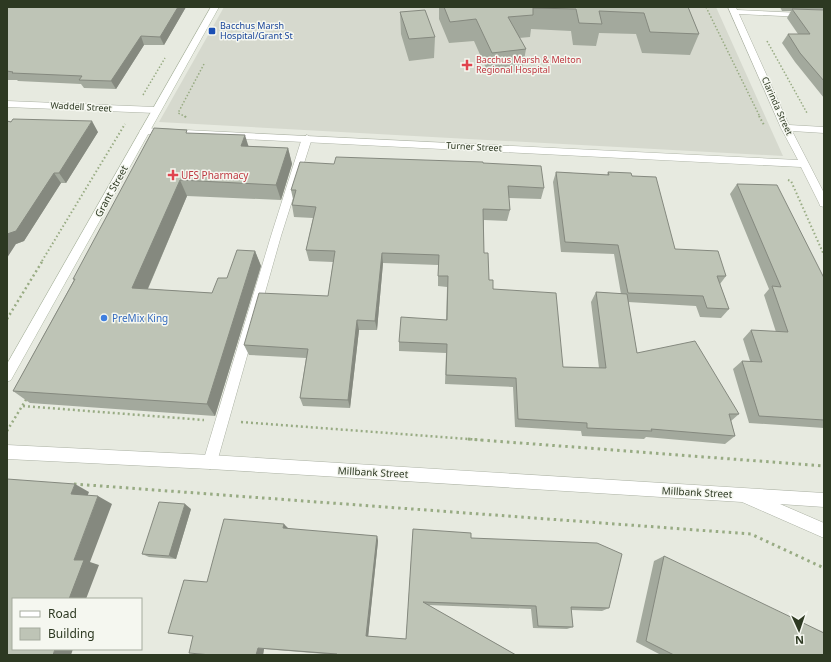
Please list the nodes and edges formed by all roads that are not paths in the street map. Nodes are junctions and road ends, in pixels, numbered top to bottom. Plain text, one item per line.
1 (215, 7) edge
2 (734, 9) edge
3 (824, 16) edge
4 (7, 104) edge
5 (155, 110) junction
6 (786, 128) junction
7 (820, 129) edge
8 (144, 131) junction
9 (307, 138) junction
10 (805, 164) junction
11 (824, 203) edge
12 (9, 369) edge
13 (7, 452) edge
14 (210, 462) junction
15 (740, 494) junction
16 (824, 500) edge
17 (824, 531) edge

1 - 5 street, Grant Street
2 - 3 street
2 - 6 street, Clarinda Street
4 - 5 street, Waddell Street
5 - 8 street, Grant Street
6 - 7 street
6 - 10 street, Clarinda Street
8 - 9 street, Turner Street
8 - 12 street, Grant Street
9 - 10 street, Turner Street
9 - 14 street
10 - 11 street, Clarinda Street
13 - 14 street, Millbank Street
14 - 15 street, Millbank Street
15 - 16 street, Millbank Street
15 - 17 street, Millbank Street

